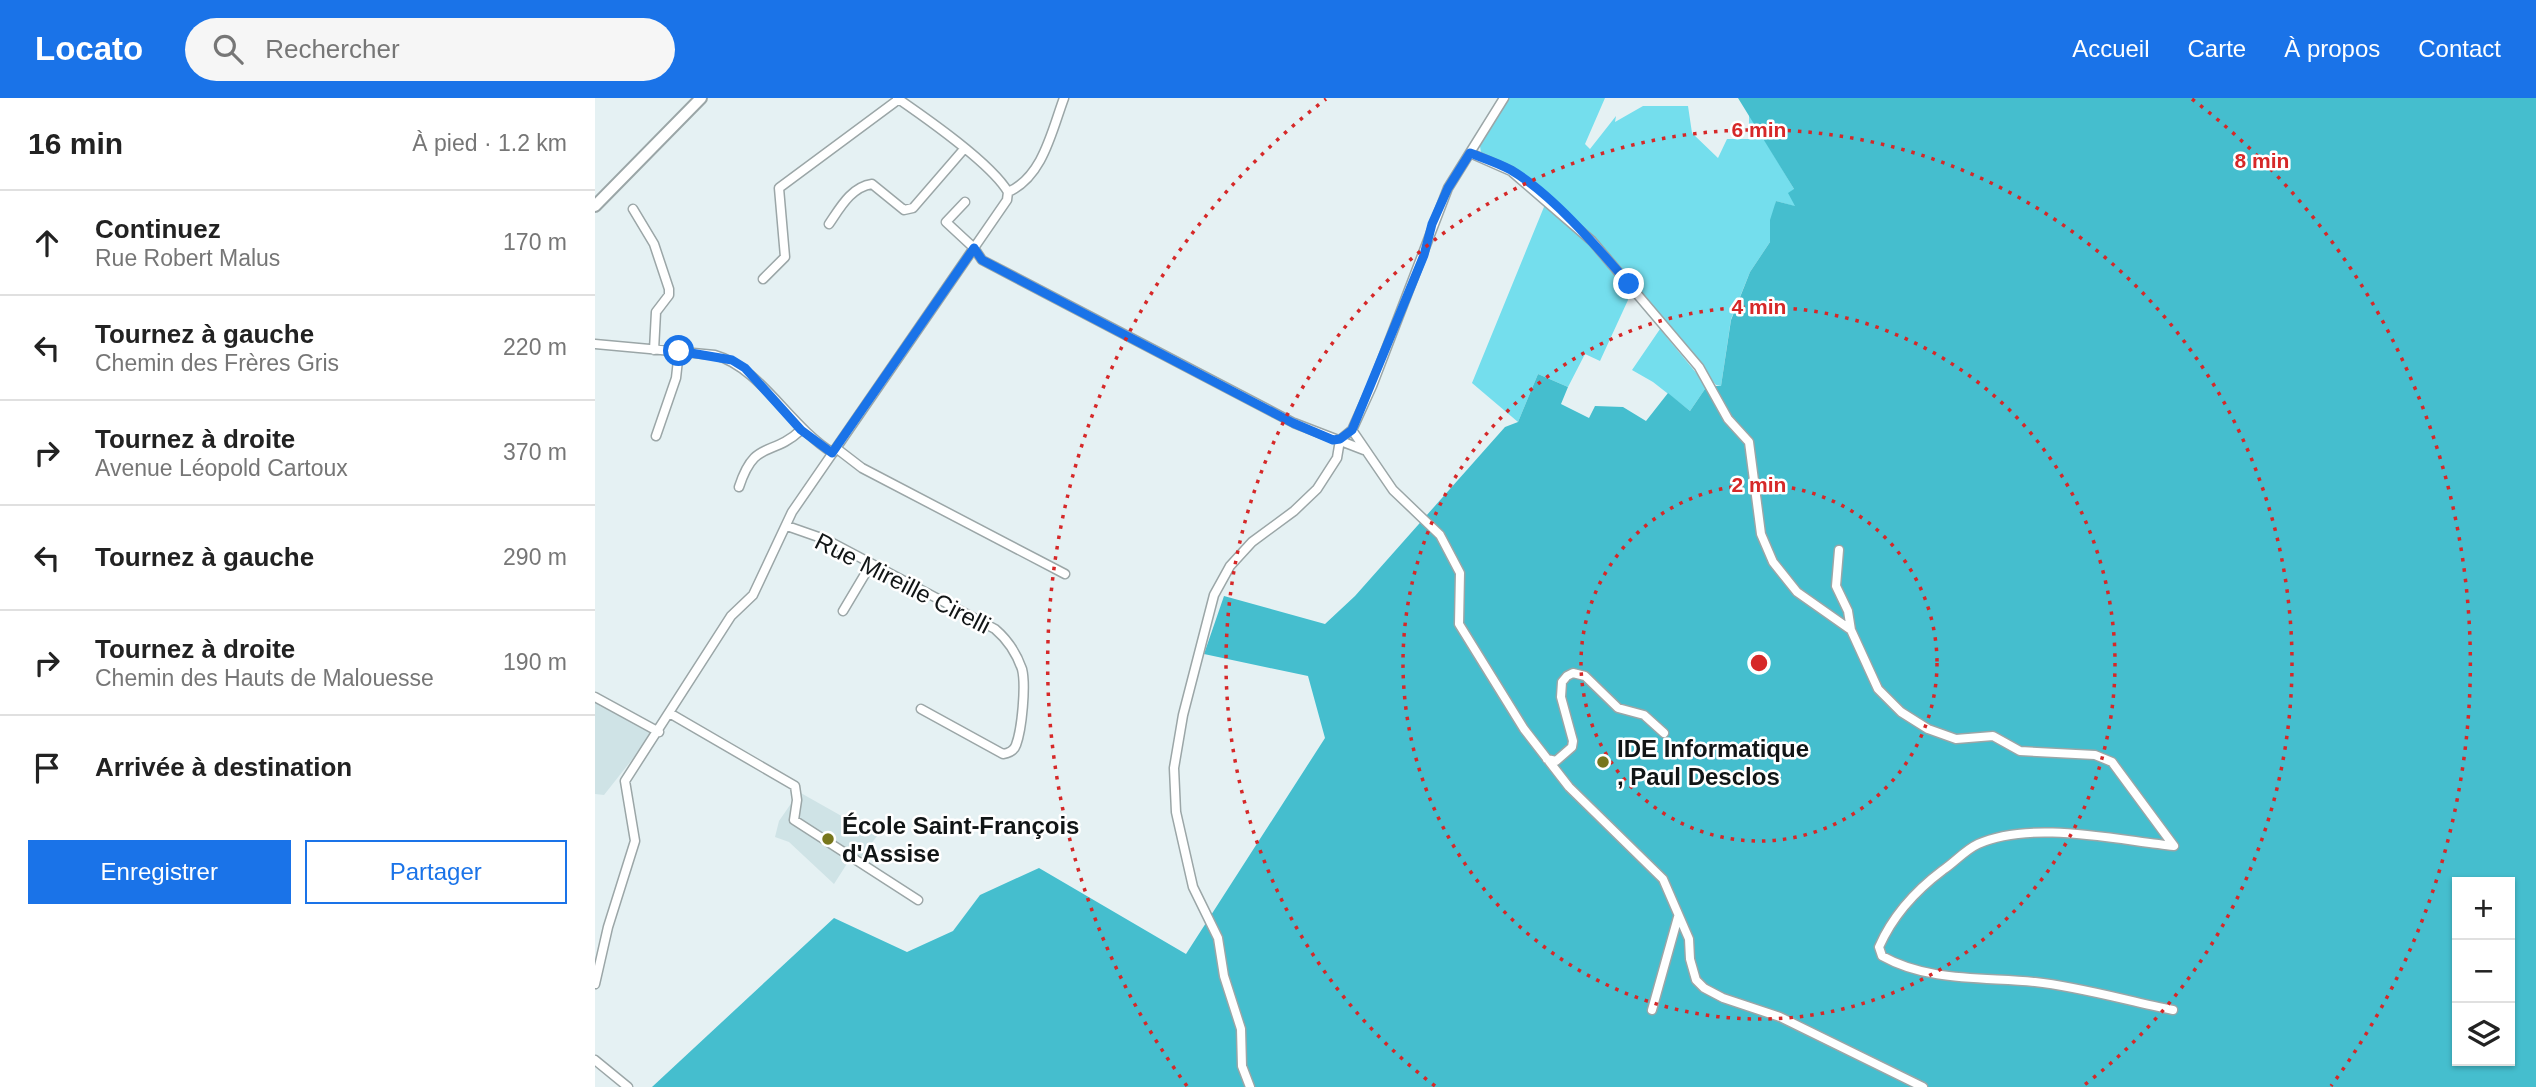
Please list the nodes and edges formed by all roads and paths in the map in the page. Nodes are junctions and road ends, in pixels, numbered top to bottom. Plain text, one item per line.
1 (1064, 98) edge
2 (1504, 98) edge
3 (703, 99) edge
4 (898, 99) edge
5 (964, 149) junction
6 (1470, 153) junction
7 (1008, 192) junction
8 (965, 202) dead end
9 (595, 206) edge
10 (633, 209) dead end
11 (829, 224) dead end
12 (974, 248) junction
13 (762, 279) dead end
14 (595, 344) edge
15 (653, 350) junction
16 (679, 351) junction
17 (801, 430) junction
18 (1352, 430) junction
19 (656, 436) dead end
20 (1340, 439) junction
21 (834, 451) junction
22 (1365, 451) junction
23 (740, 487) dead end
24 (787, 526) junction
25 (1839, 550) dead end
26 (871, 564) junction
27 (1065, 575) dead end
28 (843, 611) dead end
29 (1851, 630) junction
30 (595, 697) edge
31 (921, 709) dead end
32 (671, 714) junction
33 (659, 732) junction
34 (1664, 733) dead end
35 (1547, 759) junction
36 (918, 900) dead end
37 (1678, 917) junction
38 (595, 984) edge
39 (1652, 1010) dead end
40 (2173, 1010) dead end
41 (595, 1060) edge
42 (628, 1087) edge
43 (1250, 1087) edge
44 (1923, 1087) edge

1 - 7 street
2 - 6 street
3 - 9 main road
4 - 5 street
4 - 13 street
5 - 7 street
5 - 11 street
6 - 18 street
6 - 29 street
7 - 12 street
8 - 12 street
10 - 15 street
12 - 20 street
12 - 21 street
14 - 15 street
15 - 16 street
16 - 17 street
16 - 19 street
17 - 21 street
17 - 23 street
18 - 20 street
18 - 22 street
20 - 22 street
20 - 43 street
21 - 24 street
21 - 27 street
22 - 35 street
24 - 26 street, Rue Mireille Cirelli
24 - 32 street
25 - 29 street
26 - 28 street
26 - 31 street, Rue Mireille Cirelli
29 - 40 street
30 - 33 street
32 - 33 street
32 - 36 street
33 - 38 street
34 - 35 street
35 - 37 street
37 - 39 street
37 - 44 street
41 - 42 street

